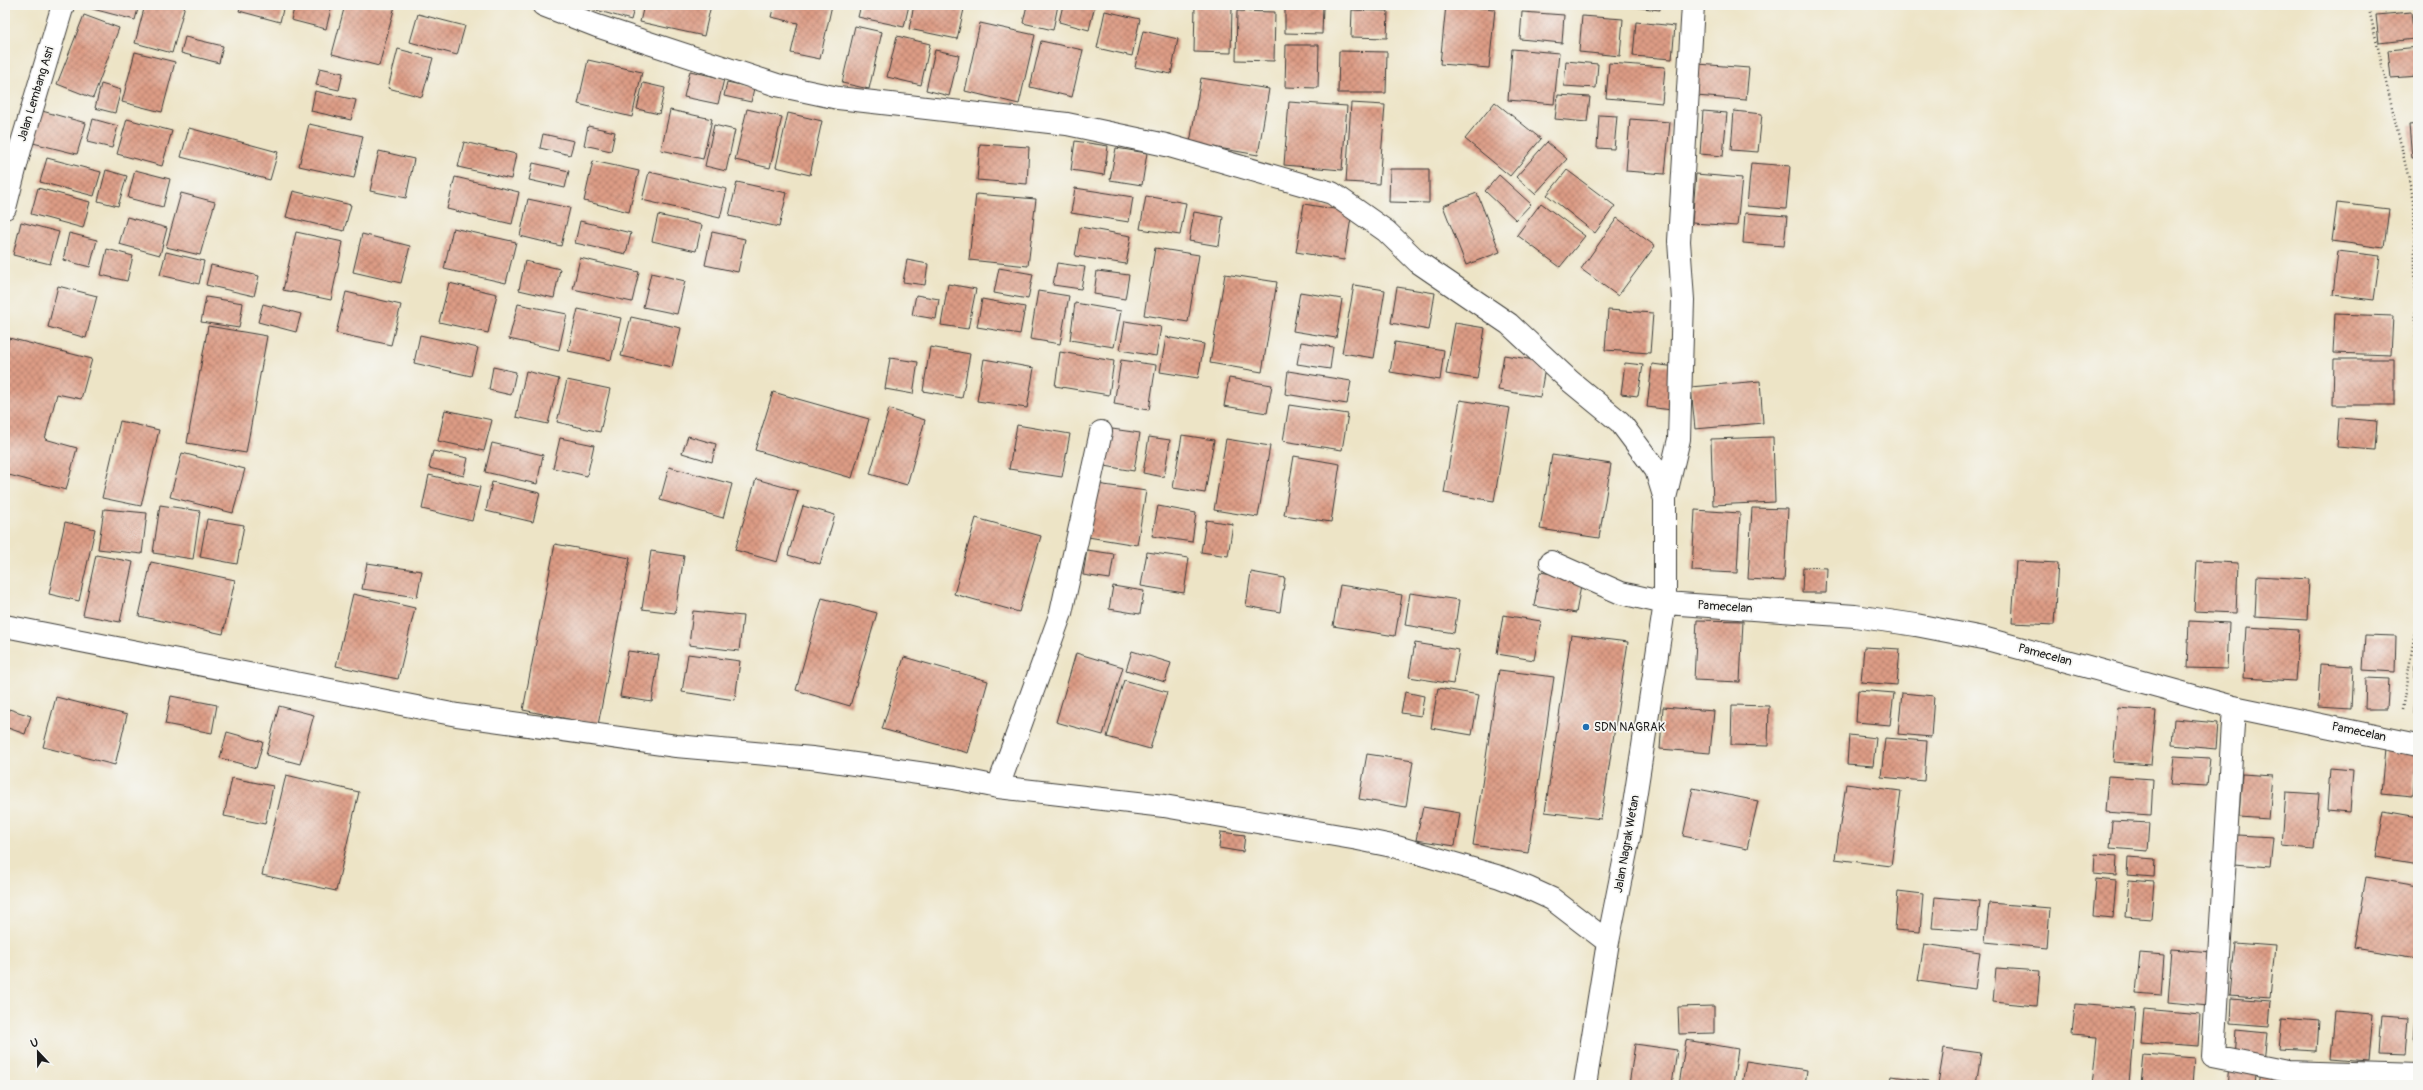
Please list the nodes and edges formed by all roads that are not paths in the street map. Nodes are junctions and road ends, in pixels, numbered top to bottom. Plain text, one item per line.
1 (63, 5) edge
2 (543, 5) edge
3 (1693, 5) edge
4 (5, 208) edge
5 (1101, 432) dead end
6 (1665, 499) junction
7 (1551, 562) dead end
8 (1665, 603) junction
9 (5, 626) edge
10 (2234, 707) junction
11 (2418, 745) edge
12 (998, 787) junction
13 (1608, 942) junction
14 (2418, 1075) edge
15 (1585, 1085) edge

1 - 4 street, Jalan Lembang Asri
2 - 6 street
3 - 6 street
5 - 12 street
6 - 8 street, Jalan Nagrak Wetan
7 - 8 street, Pamecelan
8 - 10 street, Pamecelan
8 - 13 street, Jalan Nagrak Wetan
9 - 12 street
10 - 11 street, Pamecelan
10 - 14 street
12 - 13 street
13 - 15 street, Jalan Nagrak Wetan

